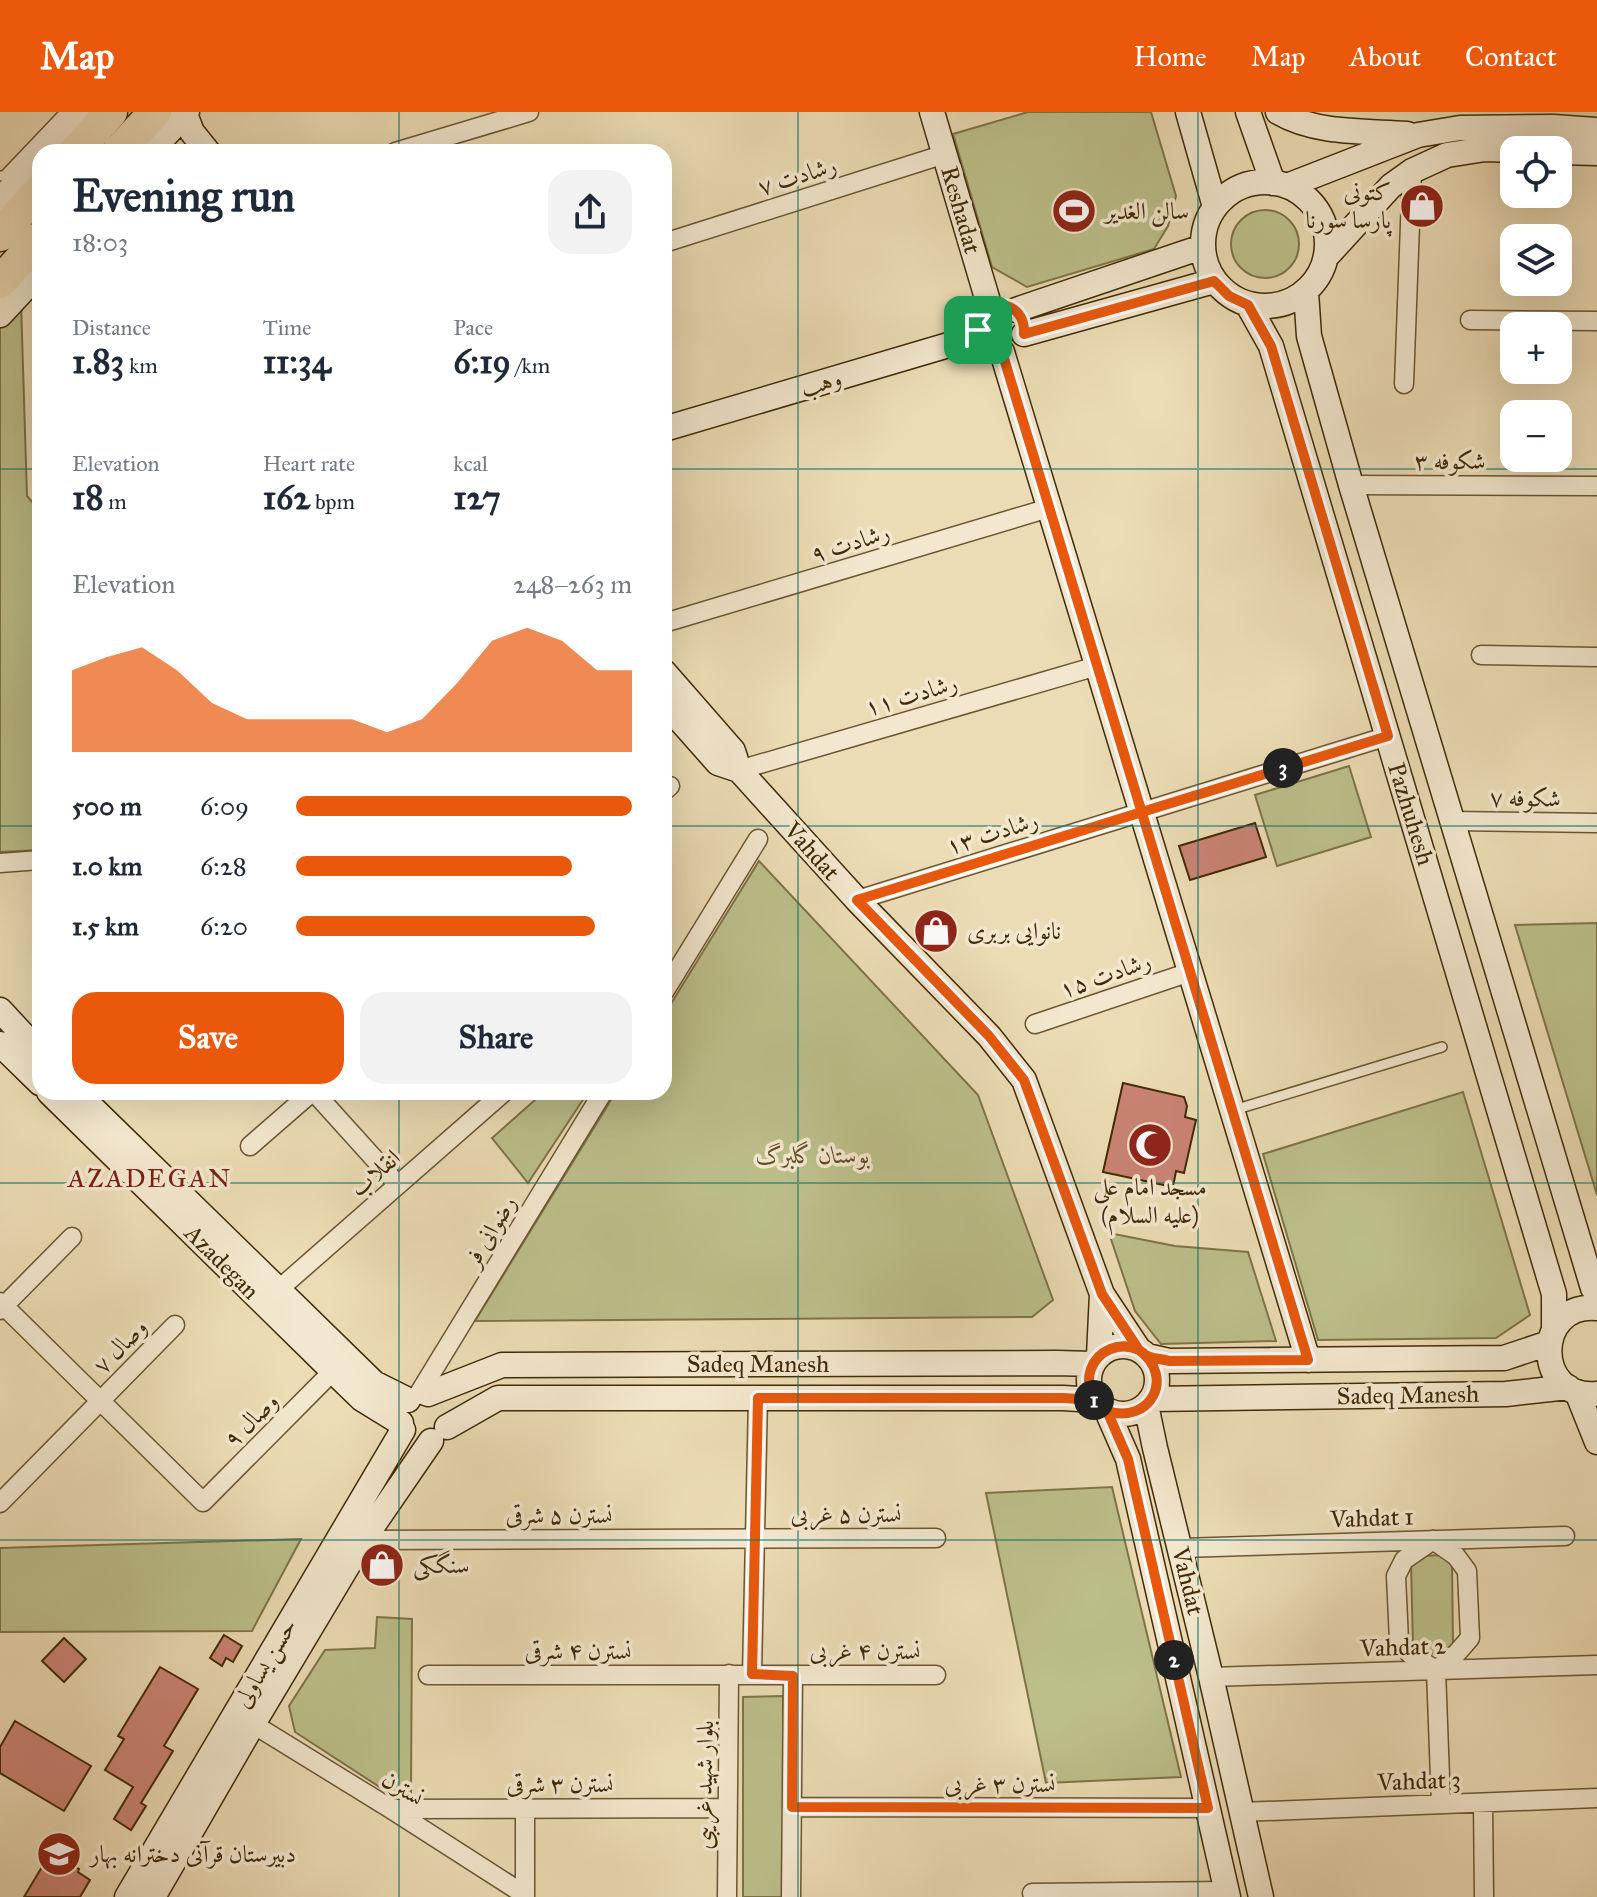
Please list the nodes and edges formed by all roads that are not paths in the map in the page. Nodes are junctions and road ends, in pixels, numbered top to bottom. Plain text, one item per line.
1 (65, 112) edge
2 (82, 112) edge
3 (111, 112) edge
4 (529, 112) edge
5 (932, 112) edge
6 (1188, 112) edge
7 (1248, 112) edge
8 (1278, 112) edge
9 (1464, 120) edge
10 (169, 130) edge
11 (1597, 130) edge
12 (1418, 135) junction
13 (34, 144) edge
14 (52, 144) edge
15 (82, 144) edge
16 (137, 144) edge
17 (202, 144) edge
18 (422, 144) edge
19 (32, 147) edge
20 (1500, 149) edge
21 (1572, 152) edge
22 (1597, 153) edge
23 (945, 154) junction
24 (32, 166) edge
25 (1412, 171) junction
26 (0, 176) edge
27 (1280, 184) junction
28 (32, 199) edge
29 (0, 200) edge
30 (1215, 207) junction
31 (0, 235) edge
32 (672, 240) edge
33 (32, 247) edge
34 (1202, 247) junction
35 (1327, 256) junction
36 (32, 281) edge
37 (1214, 281) junction
38 (0, 282) edge
39 (1306, 292) junction
40 (1248, 305) junction
41 (990, 308) junction
42 (1016, 310) junction
43 (0, 315) edge
44 (1470, 320) dead end
45 (1597, 321) edge
46 (1024, 334) junction
47 (979, 336) junction
48 (1002, 352) junction
49 (1404, 384) dead end
50 (672, 427) edge
51 (1351, 485) junction
52 (1597, 486) edge
53 (1049, 508) junction
54 (672, 621) edge
55 (1481, 655) dead end
56 (1597, 657) edge
57 (1097, 666) junction
58 (672, 681) edge
59 (672, 711) edge
60 (1388, 736) junction
61 (739, 770) junction
62 (1141, 811) junction
63 (1452, 821) junction
64 (1597, 823) edge
65 (758, 839) dead end
66 (32, 861) edge
67 (0, 863) edge
68 (857, 900) junction
69 (1190, 972) junction
70 (672, 979) edge
71 (0, 1010) edge
72 (1035, 1024) dead end
73 (0, 1044) edge
74 (32, 1044) edge
75 (1442, 1047) dead end
76 (32, 1075) edge
77 (57, 1100) edge
78 (89, 1100) edge
79 (304, 1100) edge
80 (320, 1100) edge
81 (495, 1100) edge
82 (598, 1100) edge
83 (1232, 1111) junction
84 (250, 1146) dead end
85 (398, 1185) junction
86 (72, 1237) dead end
87 (278, 1290) junction
88 (1102, 1294) junction
89 (1597, 1294) edge
90 (1, 1306) edge
91 (1597, 1308) edge
92 (175, 1325) dead end
93 (1551, 1336) junction
94 (1143, 1353) junction
95 (1096, 1360) junction
96 (1308, 1360) junction
97 (333, 1371) junction
98 (1581, 1391) edge
99 (758, 1398) junction
100 (100, 1401) junction
101 (1149, 1402) junction
102 (1101, 1405) junction
103 (412, 1408) junction
104 (439, 1434) junction
105 (1597, 1442) edge
106 (0, 1503) edge
107 (1565, 1536) dead end
108 (755, 1537) junction
109 (936, 1538) dead end
110 (363, 1540) junction
111 (1433, 1540) junction
112 (1181, 1548) junction
113 (1597, 1665) edge
114 (1436, 1670) junction
115 (729, 1674) junction
116 (752, 1674) junction
117 (428, 1675) dead end
118 (936, 1675) dead end
119 (793, 1676) junction
120 (1211, 1677) junction
121 (253, 1724) junction
122 (1597, 1798) edge
123 (1483, 1803) junction
124 (1441, 1804) junction
125 (792, 1807) junction
126 (728, 1808) junction
127 (1208, 1808) junction
128 (391, 1809) junction
129 (525, 1809) junction
130 (1242, 1812) junction
131 (1032, 1893) dead end
132 (1225, 1895) edge
133 (525, 1896) edge
134 (127, 1897) edge
135 (153, 1897) edge
136 (727, 1897) edge
137 (791, 1897) edge
138 (1261, 1897) edge
139 (1484, 1897) edge

1 - 13 lane
2 - 14 street
3 - 15 highway
4 - 18 street
5 - 23 street, Reshadat
6 - 30 street
7 - 27 street
8 - 12 street
9 - 11 street
9 - 12 street
10 - 16 highway
10 - 17 street
12 - 27 street
19 - 26 lane
20 - 25 street
21 - 22 street
23 - 32 street, رشادت ۷
23 - 41 street, Reshadat
24 - 29 street
25 - 35 street
25 - 49 street
27 - 30 street
27 - 35 street
28 - 31 highway
30 - 34 street
33 - 38 highway
34 - 37 street
34 - 42 street
35 - 39 street
36 - 43 street
37 - 40 street
37 - 46 street
39 - 40 street
39 - 51 street, Pazhuhesh
40 - 60 street, Pazhuhesh
41 - 42 street
41 - 47 street
42 - 46 street
44 - 45 street
46 - 48 street
47 - 48 street
47 - 50 street, وهب
48 - 53 street
51 - 52 street, شکوفه ۳
51 - 63 street, Pazhuhesh
53 - 54 street, رشادت ۹
53 - 57 street
55 - 56 street
57 - 61 street, رشادت ۱۱
57 - 62 street
58 - 61 street
59 - 61 street
60 - 62 street, رشادت ۱۳
60 - 93 street, Pazhuhesh
61 - 68 street, Vahdat
62 - 68 street, رشادت ۱۳
62 - 69 street
63 - 64 street, شکوفه ۷
63 - 89 street, Pazhuhesh
65 - 70 street
66 - 67 street
68 - 88 street, Vahdat
69 - 72 street, رشادت ۱۵
69 - 83 street
71 - 74 street
73 - 76 street
75 - 83 lane
77 - 97 street, Azadegan
78 - 87 street, Azadegan
79 - 84 street
80 - 85 street
81 - 85 street, انقلاب
82 - 103 street, رضوانی فر
83 - 96 street
85 - 87 street, انقلاب
86 - 90 street
87 - 103 street, Azadegan
88 - 94 street, Vahdat
88 - 95 street, Vahdat
90 - 100 street
91 - 93 street, Sadeq Manesh
92 - 100 street, وصال ۷
93 - 96 street, Sadeq Manesh
93 - 98 street, Pazhuhesh
94 - 95 street
94 - 96 street, Sadeq Manesh
94 - 101 street
95 - 102 street
95 - 103 street, Sadeq Manesh
97 - 100 street, وصال ۹
97 - 103 street, Azadegan
98 - 101 street, Sadeq Manesh
98 - 105 street
99 - 102 street, Sadeq Manesh
99 - 104 street, Sadeq Manesh
99 - 108 street
100 - 106 street, وصال ۷
101 - 102 street
101 - 112 street, Vahdat
102 - 127 street, Vahdat
103 - 104 street
103 - 104 street
103 - 134 street, حسن یساولی
104 - 110 street, حسن یساولی
107 - 111 street, Vahdat 1
108 - 109 street, نسترن ۵ غربی
108 - 110 street, نسترن ۵ شرقی
108 - 116 street
110 - 121 street, حسن یساولی
111 - 112 street, Vahdat 1
111 - 114 street
111 - 114 street
112 - 120 street, Vahdat
113 - 114 street, Vahdat 2
114 - 120 street, Vahdat 2
114 - 124 street
115 - 116 street, نسترن ۴ شرقی
115 - 117 street, نسترن ۴ شرقی
115 - 126 street, بلوار شهید غریبی
116 - 119 street, نسترن ۴ غربی
118 - 119 street, نسترن ۴ غربی
119 - 125 street
120 - 130 street, Vahdat
121 - 128 street, نسترن
121 - 135 street, حسن یساولی
122 - 123 street, Vahdat 3
123 - 124 street, Vahdat 3
123 - 139 street
124 - 130 street, Vahdat 3
125 - 127 street, نسترن ۳ غربی
125 - 137 street
126 - 129 street, نسترن ۳ شرقی
126 - 136 street, بلوار شهید غریبی
127 - 132 street, Vahdat
128 - 129 street, نسترن ۳ شرقی
128 - 133 street, نسترن
129 - 133 street, نسترن
130 - 138 street, Vahdat
131 - 132 street

